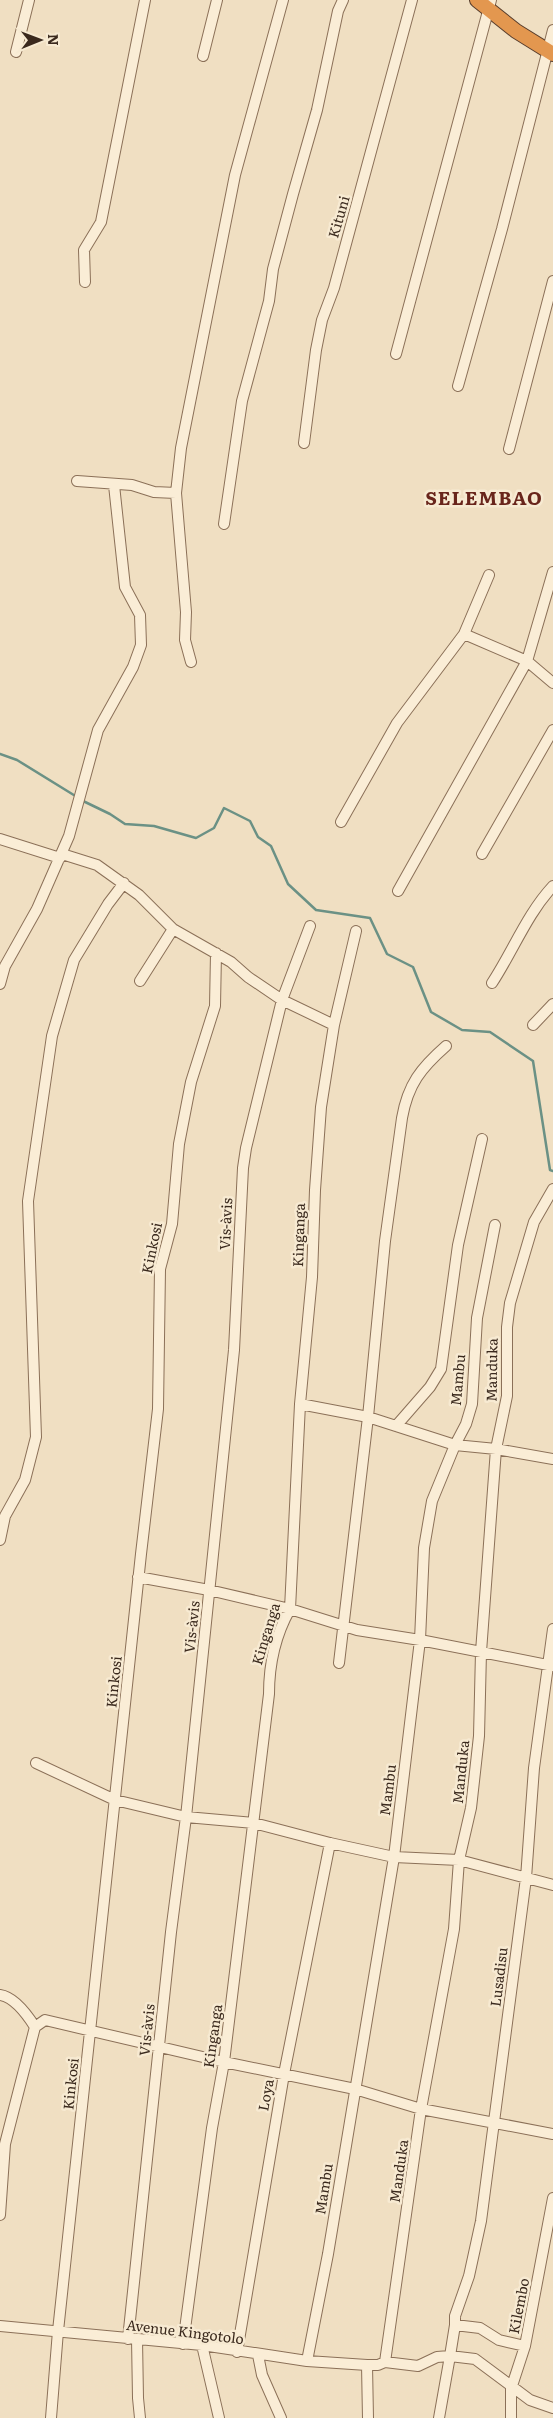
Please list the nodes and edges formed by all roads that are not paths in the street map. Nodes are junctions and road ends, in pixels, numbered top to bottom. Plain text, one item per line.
1 (28, 0) edge
2 (145, 0) edge
3 (217, 0) edge
4 (283, 0) edge
5 (344, 0) edge
6 (412, 0) edge
7 (477, 0) edge
8 (490, 5) edge
9 (553, 30) edge
10 (16, 52) dead end
11 (550, 53) edge
12 (203, 56) dead end
13 (553, 281) edge
14 (86, 282) dead end
15 (396, 354) dead end
16 (458, 386) dead end
17 (304, 443) dead end
18 (509, 449) dead end
19 (77, 481) dead end
20 (114, 485) junction
21 (176, 493) junction
22 (224, 524) dead end
23 (553, 572) edge
24 (489, 574) dead end
25 (464, 634) junction
26 (527, 661) junction
27 (191, 662) dead end
28 (553, 683) edge
29 (553, 730) edge
30 (341, 822) dead end
31 (0, 839) edge
32 (482, 854) dead end
33 (61, 856) junction
34 (124, 883) junction
35 (553, 886) edge
36 (398, 891) dead end
37 (310, 926) dead end
38 (173, 929) junction
39 (356, 931) dead end
40 (216, 953) junction
41 (140, 981) dead end
42 (492, 983) dead end
43 (0, 984) edge
44 (282, 1000) junction
45 (553, 1004) edge
46 (334, 1024) junction
47 (533, 1025) dead end
48 (446, 1046) dead end
49 (482, 1138) dead end
50 (553, 1189) edge
51 (495, 1225) dead end
52 (300, 1404) junction
53 (368, 1417) junction
54 (396, 1426) junction
55 (454, 1445) junction
56 (496, 1449) junction
57 (553, 1459) edge
58 (0, 1540) edge
59 (138, 1577) junction
60 (209, 1590) junction
61 (290, 1609) junction
62 (344, 1626) junction
63 (553, 1629) edge
64 (420, 1640) junction
65 (481, 1652) junction
66 (339, 1663) dead end
67 (551, 1666) edge
68 (36, 1763) dead end
69 (115, 1800) junction
70 (186, 1818) junction
71 (254, 1823) junction
72 (330, 1843) junction
73 (394, 1858) junction
74 (459, 1860) junction
75 (526, 1878) junction
76 (553, 1885) edge
77 (0, 1995) edge
78 (35, 2027) junction
79 (91, 2029) junction
80 (159, 2046) junction
81 (224, 2062) junction
82 (284, 2074) junction
83 (355, 2088) junction
84 (422, 2109) junction
85 (494, 2123) junction
86 (553, 2134) edge
87 (553, 2198) edge
88 (0, 2215) edge
89 (455, 2325) junction
90 (0, 2326) edge
91 (58, 2331) junction
92 (132, 2339) junction
93 (183, 2344) junction
94 (202, 2345) junction
95 (525, 2346) junction
96 (237, 2352) junction
97 (258, 2355) junction
98 (450, 2356) junction
99 (307, 2361) junction
100 (385, 2362) junction
101 (367, 2366) junction
102 (511, 2386) junction
103 (553, 2408) edge
104 (52, 2418) edge
105 (140, 2418) edge
106 (219, 2418) edge
107 (281, 2418) edge
108 (368, 2418) edge
109 (439, 2418) edge
110 (511, 2418) edge

1 - 10 street
2 - 14 street
3 - 12 street
4 - 21 street
5 - 22 street
6 - 17 street, Kituni
7 - 8 highway
8 - 11 highway
8 - 15 street
9 - 11 street
11 - 16 street
13 - 18 street
19 - 20 street
20 - 21 street
20 - 33 street
21 - 27 street
23 - 26 street
24 - 25 street
25 - 26 street
25 - 30 street
26 - 28 street
26 - 36 street
29 - 32 street
31 - 33 street
33 - 34 street
33 - 43 street
34 - 38 street
34 - 58 street
35 - 42 street
37 - 44 street, Vis-àvis
38 - 40 street
38 - 41 street
39 - 46 street, Kinganga
40 - 44 street
40 - 59 street, Kinkosi
44 - 46 street
44 - 60 street, Vis-àvis
45 - 47 street
46 - 52 street, Kinganga
48 - 53 street
49 - 54 street
50 - 56 street, Manduka
51 - 55 street, Mambu
52 - 53 street
52 - 61 street, Kinganga
53 - 54 street
53 - 62 street
54 - 55 street
55 - 56 street
55 - 64 street, Mambu
56 - 57 street
56 - 65 street, Manduka
59 - 60 street
59 - 69 street, Kinkosi
60 - 61 street
60 - 70 street, Vis-àvis
61 - 62 street
61 - 71 street, Kinganga
62 - 64 street
62 - 66 street
63 - 67 street, Lusadisu
64 - 65 street
64 - 73 street, Mambu
65 - 67 street
65 - 74 street, Manduka
67 - 75 street, Lusadisu
68 - 69 street
69 - 70 street
69 - 79 street, Kinkosi
70 - 71 street
70 - 80 street, Vis-àvis
71 - 72 street
71 - 81 street, Kinganga
72 - 73 street
72 - 82 street, Loya
73 - 74 street
73 - 83 street, Mambu
74 - 75 street
74 - 84 street, Manduka
75 - 76 street
75 - 85 street, Lusadisu
77 - 78 street
78 - 79 street
78 - 88 street
79 - 80 street
79 - 91 street, Kinkosi
80 - 81 street
80 - 92 street, Vis-àvis
81 - 82 street
81 - 93 street, Kinganga
82 - 83 street
82 - 96 street, Loya
83 - 84 street
83 - 99 street, Mambu
84 - 85 street
84 - 100 street, Manduka
85 - 86 street
85 - 89 street, Lusadisu
87 - 95 street, Kilembo
89 - 95 street
89 - 98 street, Lusadisu
90 - 91 street, Avenue Kingotolo
91 - 92 street, Avenue Kingotolo
91 - 104 street, Kinkosi
92 - 93 street, Avenue Kingotolo
92 - 105 street, Vis-àvis
93 - 94 street, Avenue Kingotolo
94 - 96 street, Avenue Kingotolo
94 - 106 street
95 - 102 street, Kilembo
96 - 97 street, Avenue Kingotolo
97 - 99 street, Avenue Kingotolo
97 - 107 street
98 - 100 street, Avenue Kingotolo
98 - 102 street
98 - 109 street
99 - 101 street, Avenue Kingotolo
100 - 101 street, Avenue Kingotolo
101 - 108 street
102 - 103 street
102 - 110 street, Kilembo

